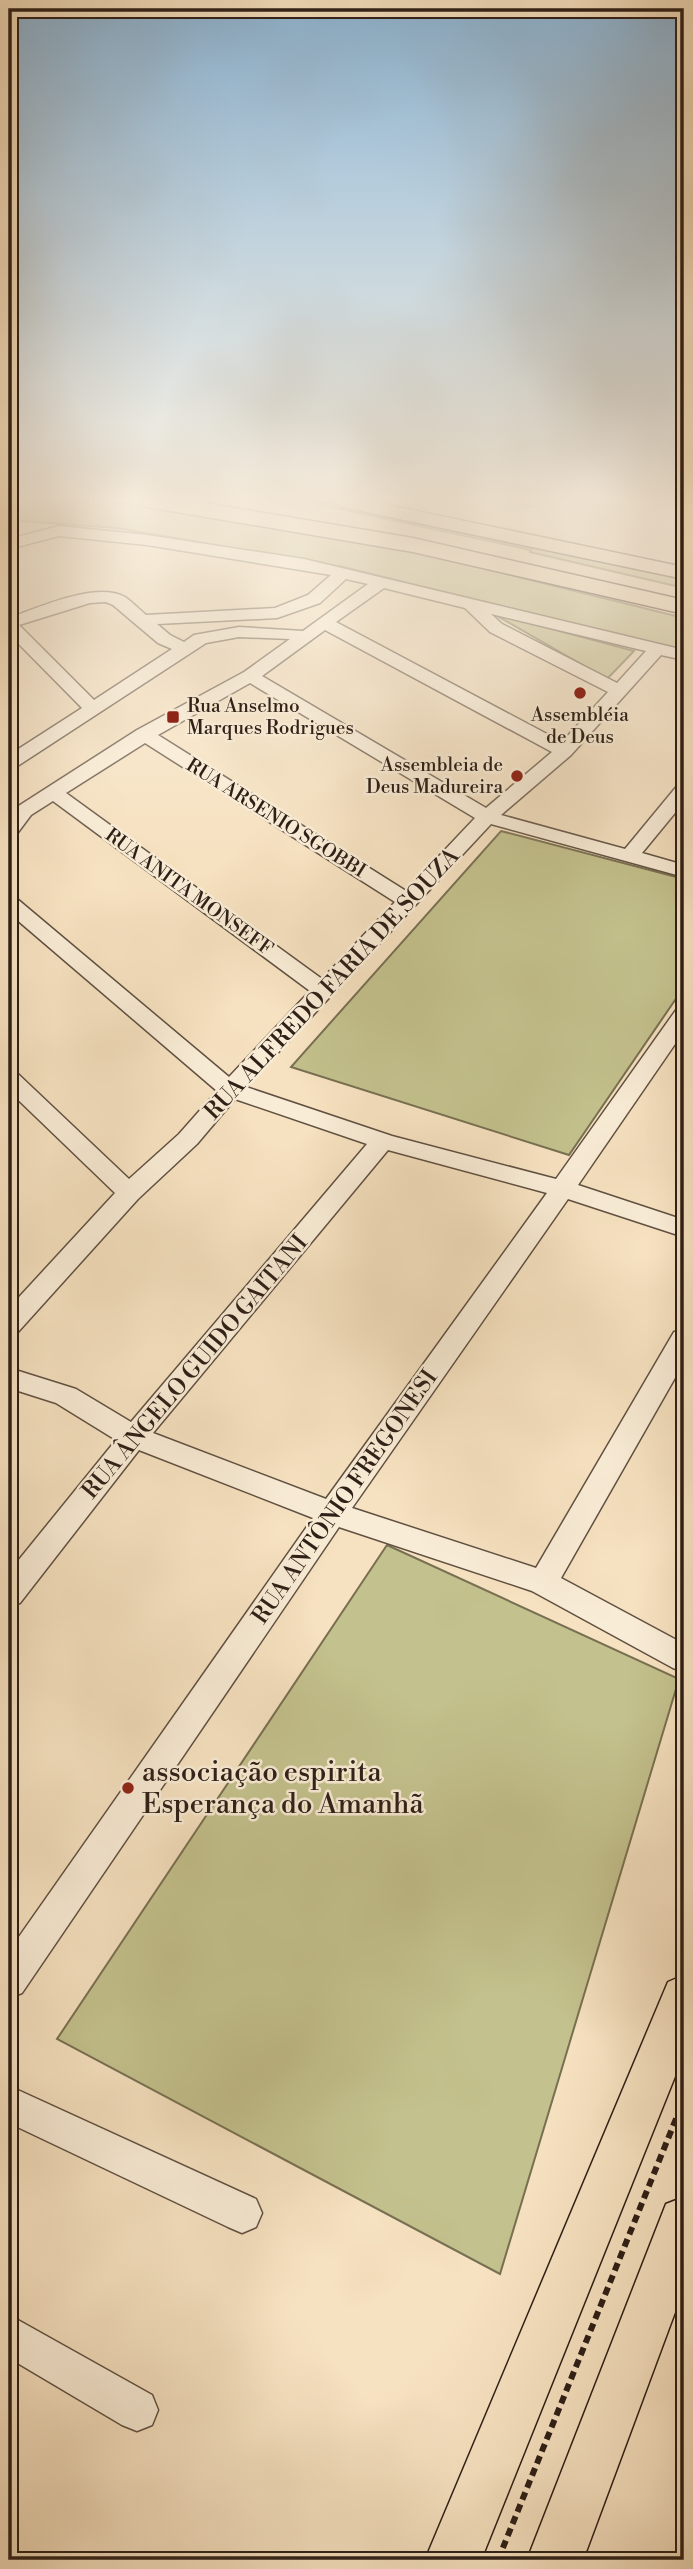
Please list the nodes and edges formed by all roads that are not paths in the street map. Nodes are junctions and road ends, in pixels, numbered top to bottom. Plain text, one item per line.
1 (144, 621) edge
2 (328, 621) edge
3 (489, 621) edge
4 (551, 621) edge
5 (325, 623) junction
6 (9, 624) edge
7 (304, 635) junction
8 (659, 647) junction
9 (184, 648) junction
10 (684, 655) edge
11 (250, 676) junction
12 (619, 691) junction
13 (92, 708) junction
14 (144, 734) junction
15 (564, 751) junction
16 (9, 763) edge
17 (684, 790) edge
18 (54, 793) junction
19 (487, 817) junction
20 (9, 831) edge
21 (630, 855) junction
22 (684, 871) edge
23 (408, 901) junction
24 (9, 902) edge
25 (324, 991) junction
26 (684, 1015) edge
27 (9, 1078) edge
28 (230, 1090) junction
29 (383, 1142) junction
30 (563, 1189) junction
31 (129, 1193) junction
32 (684, 1229) edge
33 (9, 1325) edge
34 (684, 1339) edge
35 (9, 1378) edge
36 (134, 1437) junction
37 (332, 1513) junction
38 (543, 1582) junction
39 (9, 1594) edge
40 (684, 1659) edge
41 (9, 1981) edge
42 (684, 1997) edge
43 (9, 2104) edge
44 (242, 2213) dead end
45 (684, 2222) edge
46 (9, 2335) edge
47 (137, 2410) dead end
48 (453, 2560) edge
49 (555, 2560) edge

1 - 9 street
2 - 5 street
3 - 12 street
4 - 8 street
5 - 7 street
5 - 15 street
6 - 13 street
7 - 9 street
7 - 11 street
8 - 10 street
8 - 12 street, RUA ALFREDO FARIA DE SOUZA
9 - 13 street
11 - 14 street
11 - 19 street
12 - 15 street, RUA ALFREDO FARIA DE SOUZA
13 - 16 street
14 - 18 street
14 - 23 street, RUA ARSENIO SGOBBI
15 - 19 street, RUA ALFREDO FARIA DE SOUZA
17 - 21 street
18 - 20 street
18 - 25 street, RUA ANITA MONSEFF
19 - 21 street
19 - 23 street, RUA ALFREDO FARIA DE SOUZA
21 - 22 street
23 - 25 street, RUA ALFREDO FARIA DE SOUZA
24 - 28 street
25 - 28 street, RUA ALFREDO FARIA DE SOUZA
26 - 30 street, RUA ANTÔNIO FREGONESI
27 - 31 street
28 - 29 street
28 - 31 street, RUA ALFREDO FARIA DE SOUZA
29 - 30 street
29 - 36 street, RUA ÂNGELO GUIDO GAITANI
30 - 32 street
30 - 37 street, RUA ANTÔNIO FREGONESI
31 - 33 street, RUA ALFREDO FARIA DE SOUZA
34 - 38 street
35 - 36 street
36 - 37 street
36 - 39 street, RUA ÂNGELO GUIDO GAITANI
37 - 38 street
37 - 41 street, RUA ANTÔNIO FREGONESI
38 - 40 street
42 - 48 main road
43 - 44 street
45 - 49 main road
46 - 47 street

